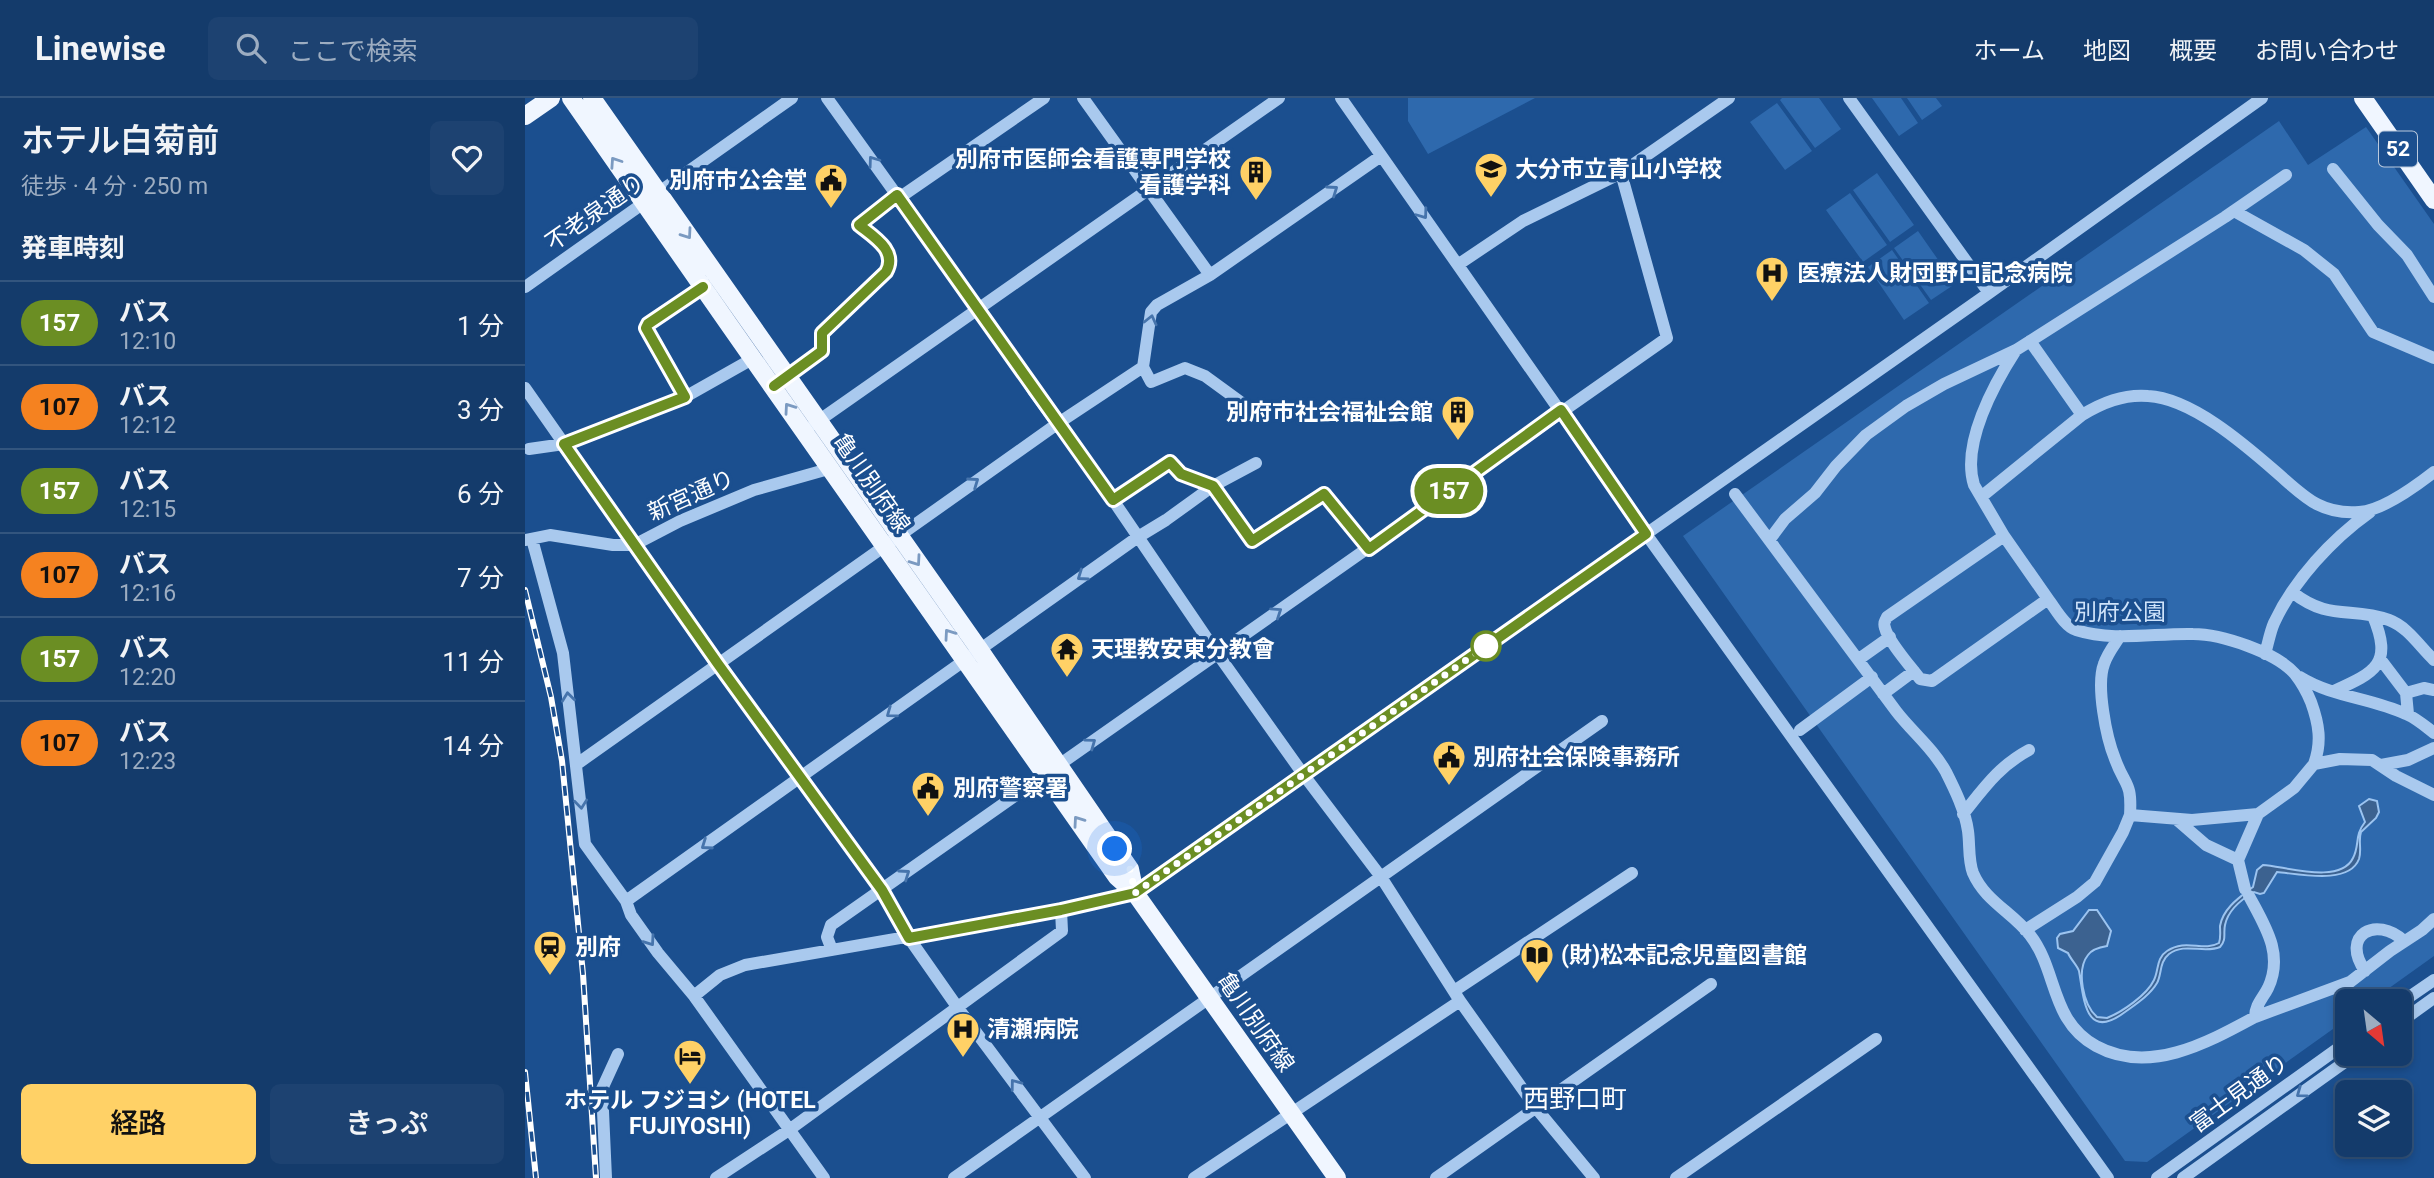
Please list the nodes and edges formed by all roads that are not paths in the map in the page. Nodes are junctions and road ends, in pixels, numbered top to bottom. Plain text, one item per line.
1 (551, 98) edge
2 (571, 98) edge
3 (592, 98) edge
4 (792, 98) edge
5 (827, 98) edge
6 (1044, 98) edge
7 (1083, 98) edge
8 (1279, 98) edge
9 (1341, 98) edge
10 (1729, 98) edge
11 (1849, 98) edge
12 (2263, 98) edge
13 (2363, 98) edge
14 (525, 116) edge
15 (1381, 156) junction
16 (2333, 169) dead end
17 (1621, 173) junction
18 (2286, 174) dead end
19 (1149, 190) junction
20 (659, 193) junction
21 (898, 197) junction
22 (2434, 200) edge
23 (643, 204) junction
24 (2234, 211) junction
25 (1459, 264) junction
26 (1210, 275) junction
27 (525, 287) edge
28 (703, 287) junction
29 (1989, 293) junction
30 (2434, 298) edge
31 (978, 308) junction
32 (2030, 341) junction
33 (2016, 350) junction
34 (754, 358) junction
35 (2434, 358) edge
36 (1143, 367) junction
37 (780, 381) junction
38 (525, 388) edge
39 (685, 397) junction
40 (1561, 410) junction
41 (1253, 411) dead end
42 (2082, 415) junction
43 (1057, 424) junction
44 (811, 426) junction
45 (564, 444) junction
46 (529, 449) dead end
47 (1256, 463) dead end
48 (832, 468) junction
49 (2434, 472) edge
50 (1213, 486) junction
51 (1735, 494) dead end
52 (1981, 497) junction
53 (1113, 500) junction
54 (2379, 506) junction
55 (1646, 534) junction
56 (2004, 536) junction
57 (1138, 537) junction
58 (1770, 539) junction
59 (529, 540) edge
60 (892, 540) junction
61 (634, 545) junction
62 (1369, 549) junction
63 (2292, 592) junction
64 (2048, 599) junction
65 (2373, 616) junction
66 (2120, 636) junction
67 (1890, 637) junction
68 (1217, 653) junction
69 (973, 654) junction
70 (2265, 654) junction
71 (1859, 659) junction
72 (2381, 660) junction
73 (2434, 660) edge
74 (718, 664) junction
75 (1915, 671) junction
76 (2294, 672) junction
77 (1871, 677) junction
78 (2434, 690) edge
79 (2335, 691) junction
80 (1883, 694) junction
81 (2406, 694) junction
82 (2409, 715) junction
83 (1602, 721) dead end
84 (1800, 730) dead end
85 (2434, 733) edge
86 (2434, 748) edge
87 (2029, 750) dead end
88 (577, 764) junction
89 (2314, 764) junction
90 (2381, 765) junction
91 (1052, 770) junction
92 (1303, 774) junction
93 (800, 779) junction
94 (2434, 795) edge
95 (1963, 814) junction
96 (2258, 814) junction
97 (2130, 815) junction
98 (2176, 819) junction
99 (2238, 860) junction
100 (1632, 873) dead end
101 (1381, 877) junction
102 (882, 890) junction
103 (1135, 893) junction
104 (626, 901) junction
105 (1061, 910) junction
106 (2434, 919) edge
107 (2025, 930) junction
108 (909, 938) junction
109 (2404, 941) junction
110 (832, 950) junction
111 (2365, 971) junction
112 (2434, 980) edge
113 (1711, 984) dead end
114 (2412, 995) edge
115 (694, 996) junction
116 (1457, 996) junction
117 (1209, 998) junction
118 (2434, 998) edge
119 (958, 1008) junction
120 (2412, 1014) edge
121 (2255, 1017) junction
122 (1876, 1039) dead end
123 (2335, 1051) edge
124 (618, 1054) dead end
125 (2339, 1066) edge
126 (1536, 1108) junction
127 (1291, 1113) junction
128 (1040, 1118) junction
129 (789, 1130) junction
130 (606, 1178) edge
131 (716, 1178) edge
132 (824, 1178) edge
133 (954, 1178) edge
134 (1085, 1178) edge
135 (1194, 1178) edge
136 (1337, 1178) edge
137 (1436, 1178) edge
138 (1594, 1178) edge
139 (1676, 1178) edge
140 (2108, 1178) edge
141 (2157, 1178) edge
142 (2183, 1178) edge

1 - 14 main road
23 -> 2 main road, 亀川別府線
3 - 20 main road, 亀川別府線
4 - 20 street, 不老泉通り
21 -> 5 street
6 - 21 street
7 - 19 street
8 - 19 street
9 - 15 street
10 - 17 street
11 - 29 street
12 - 29 street
13 - 22 main road, 52
15 -> 25 street
26 -> 15 street
16 - 30 street
17 - 25 street
17 - 40 street
18 - 24 street
19 - 26 street
19 - 31 street
20 - 23 street, 不老泉通り
20 -> 37 main road, 亀川別府線
21 - 31 street
21 - 37 street
23 - 27 street, 不老泉通り
23 - 28 main road, 亀川別府線
24 - 32 street
24 - 35 street
25 - 40 street
36 -> 26 street
28 - 34 main road, 亀川別府線
28 - 39 street
29 - 55 street
31 - 43 street
31 - 44 street
32 - 33 street
32 - 42 street
33 - 52 street
33 - 58 street
34 - 37 main road, 亀川別府線
34 - 39 street
36 - 41 street
36 - 43 street
37 - 44 main road, 亀川別府線
38 - 45 street
39 - 45 street
40 - 55 street
40 - 62 street
42 - 52 street
42 - 54 street
43 - 53 street
60 -> 43 street
44 - 48 main road, 亀川別府線
44 - 60 main road, 亀川別府線
45 - 46 street
45 - 61 street
47 - 50 street
48 - 60 main road, 亀川別府線
48 - 61 street, 新宮通り
49 - 54 street
50 - 53 street
50 - 57 street
50 - 62 street
51 - 58 street
52 - 56 street
53 - 57 street
54 - 63 street
55 - 92 street
55 - 140 street
56 - 64 street
56 - 67 street
57 - 68 street
57 -> 69 street
58 - 71 street
59 - 61 street, 新宮通り
88 -> 59 street
60 - 69 main road, 亀川別府線
60 - 74 street
61 - 74 street
68 -> 62 street
63 - 65 street
63 - 70 street
64 - 66 street
64 - 75 street
65 - 72 street
65 - 73 street
66 - 70 street
66 - 97 street
67 - 71 street
67 - 75 street
91 -> 68 street
68 - 92 street
69 - 91 main road, 亀川別府線
69 -> 93 street
70 - 76 street
71 - 77 street
72 - 79 street
72 - 81 street
74 - 88 street
74 - 93 street
75 - 80 street
76 - 79 street
76 - 89 street
77 - 80 street
77 - 84 street
78 - 81 street
79 - 82 street
80 - 95 street
81 - 82 street
82 - 85 street
83 - 101 street
86 - 90 street
87 - 95 street
88 -> 104 street
89 - 90 street
89 - 96 street
90 - 94 street
102 -> 91 street
91 - 103 main road, 亀川別府線
92 - 101 street
92 - 103 street
93 - 102 street
93 -> 104 street
95 - 107 street
96 - 98 street
96 - 99 street
97 - 98 street
97 - 107 street
98 - 99 street
99 - 121 street
100 - 116 street
101 - 116 street
101 - 117 street
102 - 108 street
102 - 110 street
103 - 105 street
103 - 117 main road, 亀川別府線
104 -> 115 street
105 - 108 street
105 - 119 street
106 - 109 street
107 - 121 street
108 - 110 street
108 - 119 street
109 - 111 street
109 - 111 street
110 - 115 street
111 - 121 street
112 - 114 street
113 - 126 street
115 - 129 street
116 - 126 street
116 - 127 street
117 - 127 main road, 亀川別府線
117 - 128 street
118 - 120 street
128 -> 119 street
119 - 129 street
122 - 139 street
123 - 141 street, 富士見通り
124 - 130 street
125 -> 142 street
126 - 137 street
126 - 138 street
127 - 135 street
127 - 136 main road, 亀川別府線
128 - 133 street
128 - 134 street
129 - 131 street
129 - 132 street

